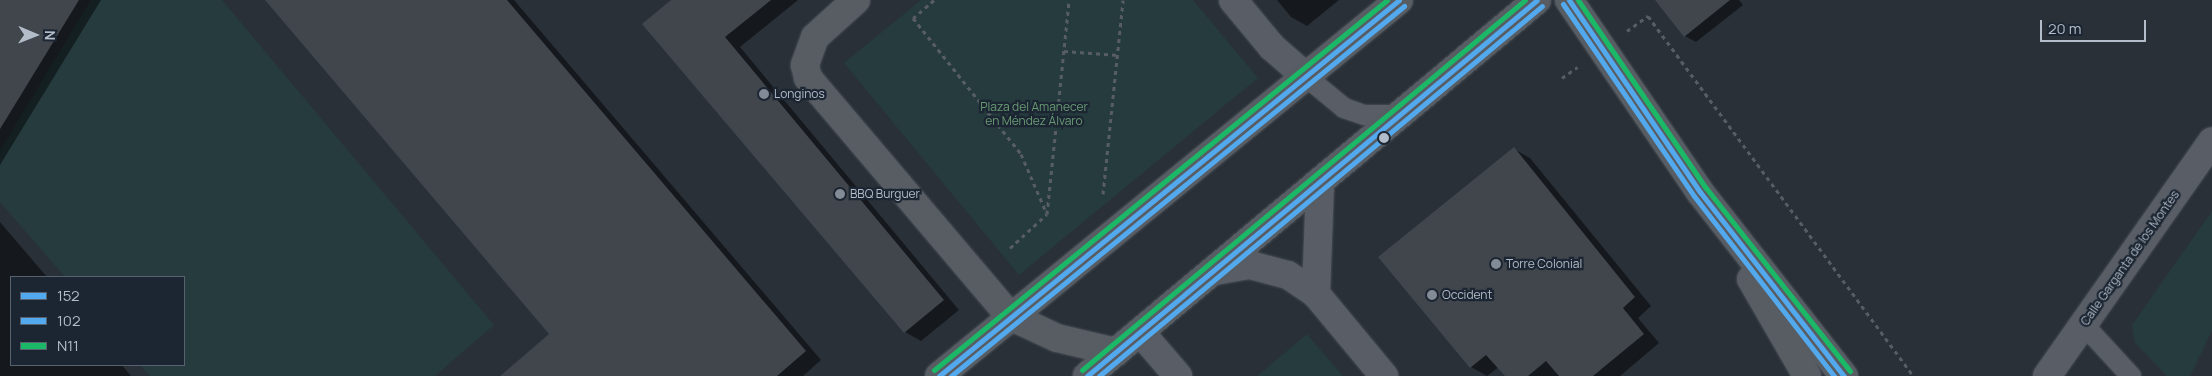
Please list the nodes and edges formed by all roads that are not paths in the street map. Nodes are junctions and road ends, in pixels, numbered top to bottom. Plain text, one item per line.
1 (1233, 0) edge
2 (1399, 0) edge
3 (1537, 0) edge
4 (1569, 0) edge
5 (852, 1) edge
6 (1304, 75) junction
7 (1400, 115) junction
8 (2212, 140) edge
9 (1320, 183) junction
10 (1700, 192) junction
11 (1215, 271) junction
12 (1316, 294) junction
13 (1010, 316) junction
14 (2083, 324) junction
15 (1141, 333) junction
16 (1116, 352) junction
17 (939, 376) edge
18 (1087, 376) edge
19 (1178, 376) edge
20 (1384, 376) edge
21 (1807, 376) edge
22 (1844, 376) edge
23 (2047, 376) edge
24 (2131, 376) edge

1 - 6 street
2 - 6 main road
3 - 7 main road
4 - 10 main road
5 - 13 main road
6 - 7 lane
6 - 13 main road
7 - 9 main road
8 - 14 street, Calle Garganta de los Montes
9 - 11 main road
9 - 12 street
10 - 21 main road
10 - 22 main road
11 - 12 street
11 - 15 main road
12 - 20 street
13 - 16 main road
13 - 17 main road
14 - 23 street, Calle Garganta de los Montes
14 - 24 lane
15 - 16 main road
15 - 19 street
16 - 18 main road

